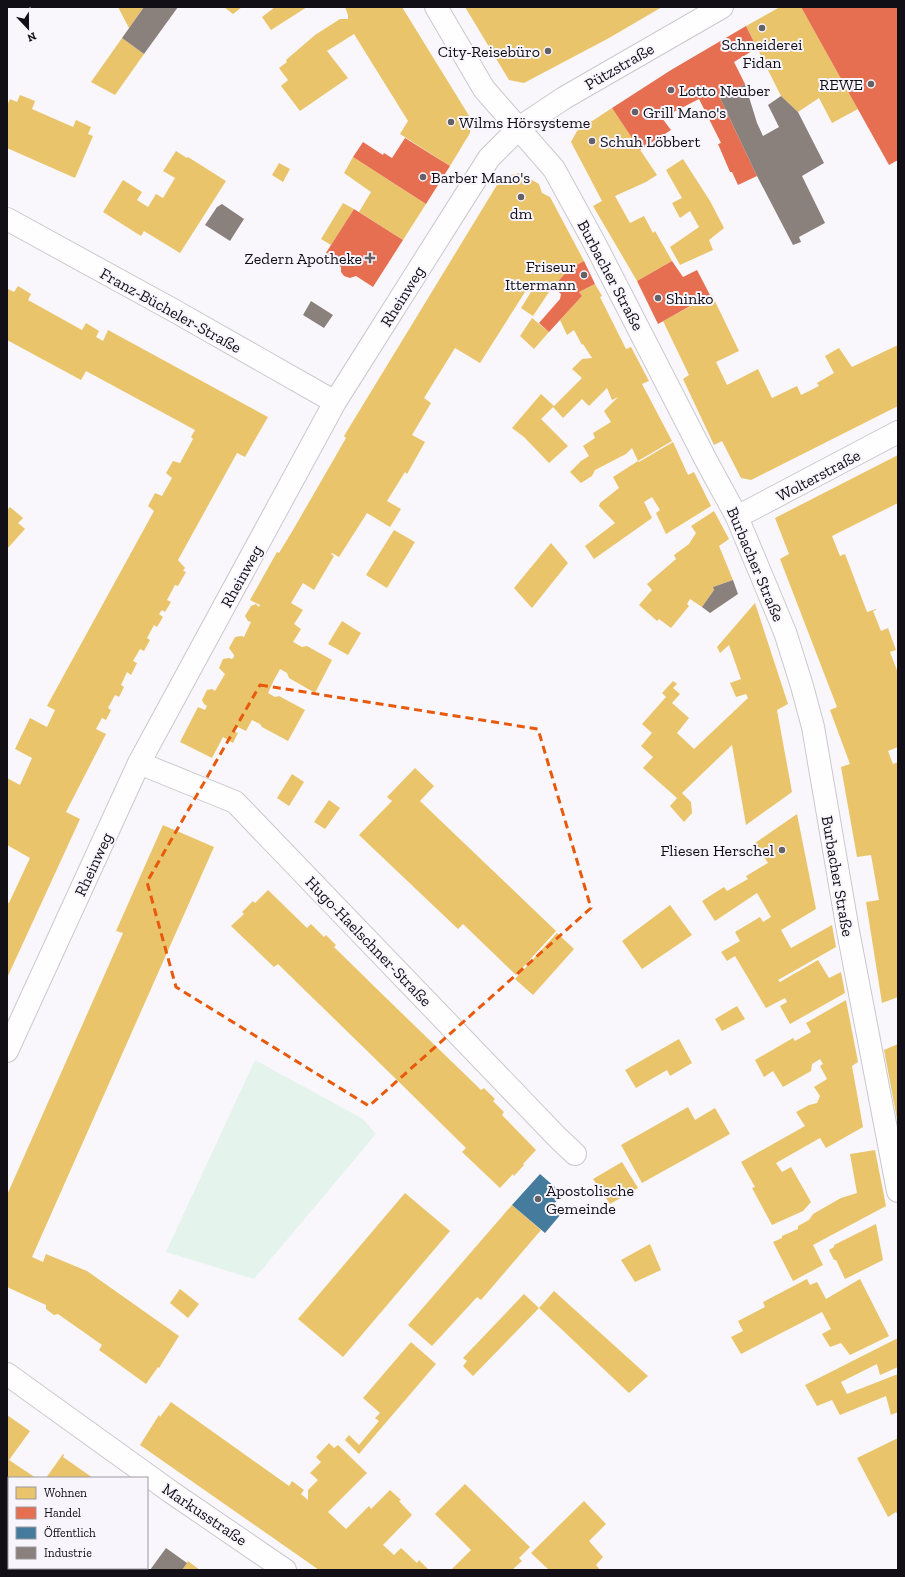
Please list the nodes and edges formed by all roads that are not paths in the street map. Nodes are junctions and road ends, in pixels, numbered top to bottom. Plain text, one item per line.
1 (436, 7) edge
2 (722, 7) edge
3 (519, 128) junction
4 (8, 222) edge
5 (335, 402) junction
6 (898, 432) edge
7 (737, 517) junction
8 (139, 763) junction
9 (7, 1051) edge
10 (575, 1154) dead end
11 (898, 1191) edge
12 (7, 1374) edge
13 (285, 1570) edge

1 - 3 street, Burbacher Straße
2 - 3 street, Pützstraße
3 - 5 street, Rheinweg
3 - 7 street, Burbacher Straße
4 - 5 street, Franz-Bücheler-Straße
5 - 8 street, Rheinweg
6 - 7 street, Wolterstraße
7 - 11 street, Burbacher Straße
8 - 9 street, Rheinweg
8 - 10 street, Hugo-Haelschner-Straße
12 - 13 street, Markusstraße

